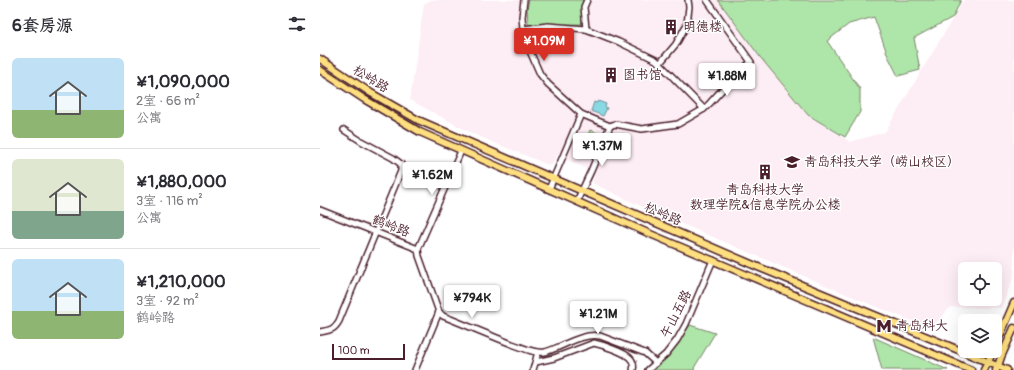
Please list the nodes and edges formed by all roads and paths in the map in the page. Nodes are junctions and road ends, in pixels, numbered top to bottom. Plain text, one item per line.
1 (524, 0) edge
2 (587, 0) edge
3 (688, 0) edge
4 (707, 0) edge
5 (523, 29) junction
6 (586, 29) junction
7 (320, 59) edge
8 (660, 62) junction
9 (320, 70) edge
10 (704, 109) junction
11 (581, 114) junction
12 (610, 126) junction
13 (344, 130) dead end
14 (461, 151) junction
15 (553, 178) junction
16 (549, 189) junction
17 (582, 191) junction
18 (577, 202) junction
19 (320, 210) edge
20 (375, 232) junction
21 (418, 249) junction
22 (713, 260) junction
23 (1014, 303) edge
24 (439, 312) junction
25 (1014, 328) edge
26 (1002, 331) edge
27 (320, 332) edge
28 (538, 352) junction
29 (990, 358) edge
30 (536, 362) junction
31 (988, 362) junction
32 (656, 363) junction
33 (997, 368) edge
34 (415, 370) edge
35 (533, 370) edge
36 (633, 370) edge
37 (648, 370) edge
38 (971, 370) edge
39 (984, 370) edge
40 (1007, 370) edge

1 - 5 street
2 - 6 street
3 - 8 street
4 - 10 street
5 - 6 street
5 - 11 street
6 - 8 street
7 - 15 main road, 松岭路
8 - 10 street
9 - 14 main road, 松岭路
10 - 12 street
11 - 12 street
11 - 15 street
12 - 17 street
13 - 20 street
14 - 16 main road, 松岭路
14 - 21 street
15 - 16 street
15 - 17 main road, 松岭路
16 - 18 main road, 松岭路
17 - 18 street
17 - 31 main road, 松岭路
18 - 22 main road, 松岭路
19 - 20 street, 鹤岭路
20 - 21 street, 鹤岭路
20 - 27 street
21 - 24 street, 鹤岭路
22 - 32 street, 午山五路
22 - 38 main road, 松岭路
23 - 26 main road
24 - 28 street
24 - 34 street
25 - 33 main road
28 - 30 street
28 - 32 street
29 - 31 main road
30 - 35 street
30 - 36 street
31 - 33 main road, 松岭路
31 - 39 main road
32 - 37 street, 午山五路
33 - 40 main road, 松岭路

